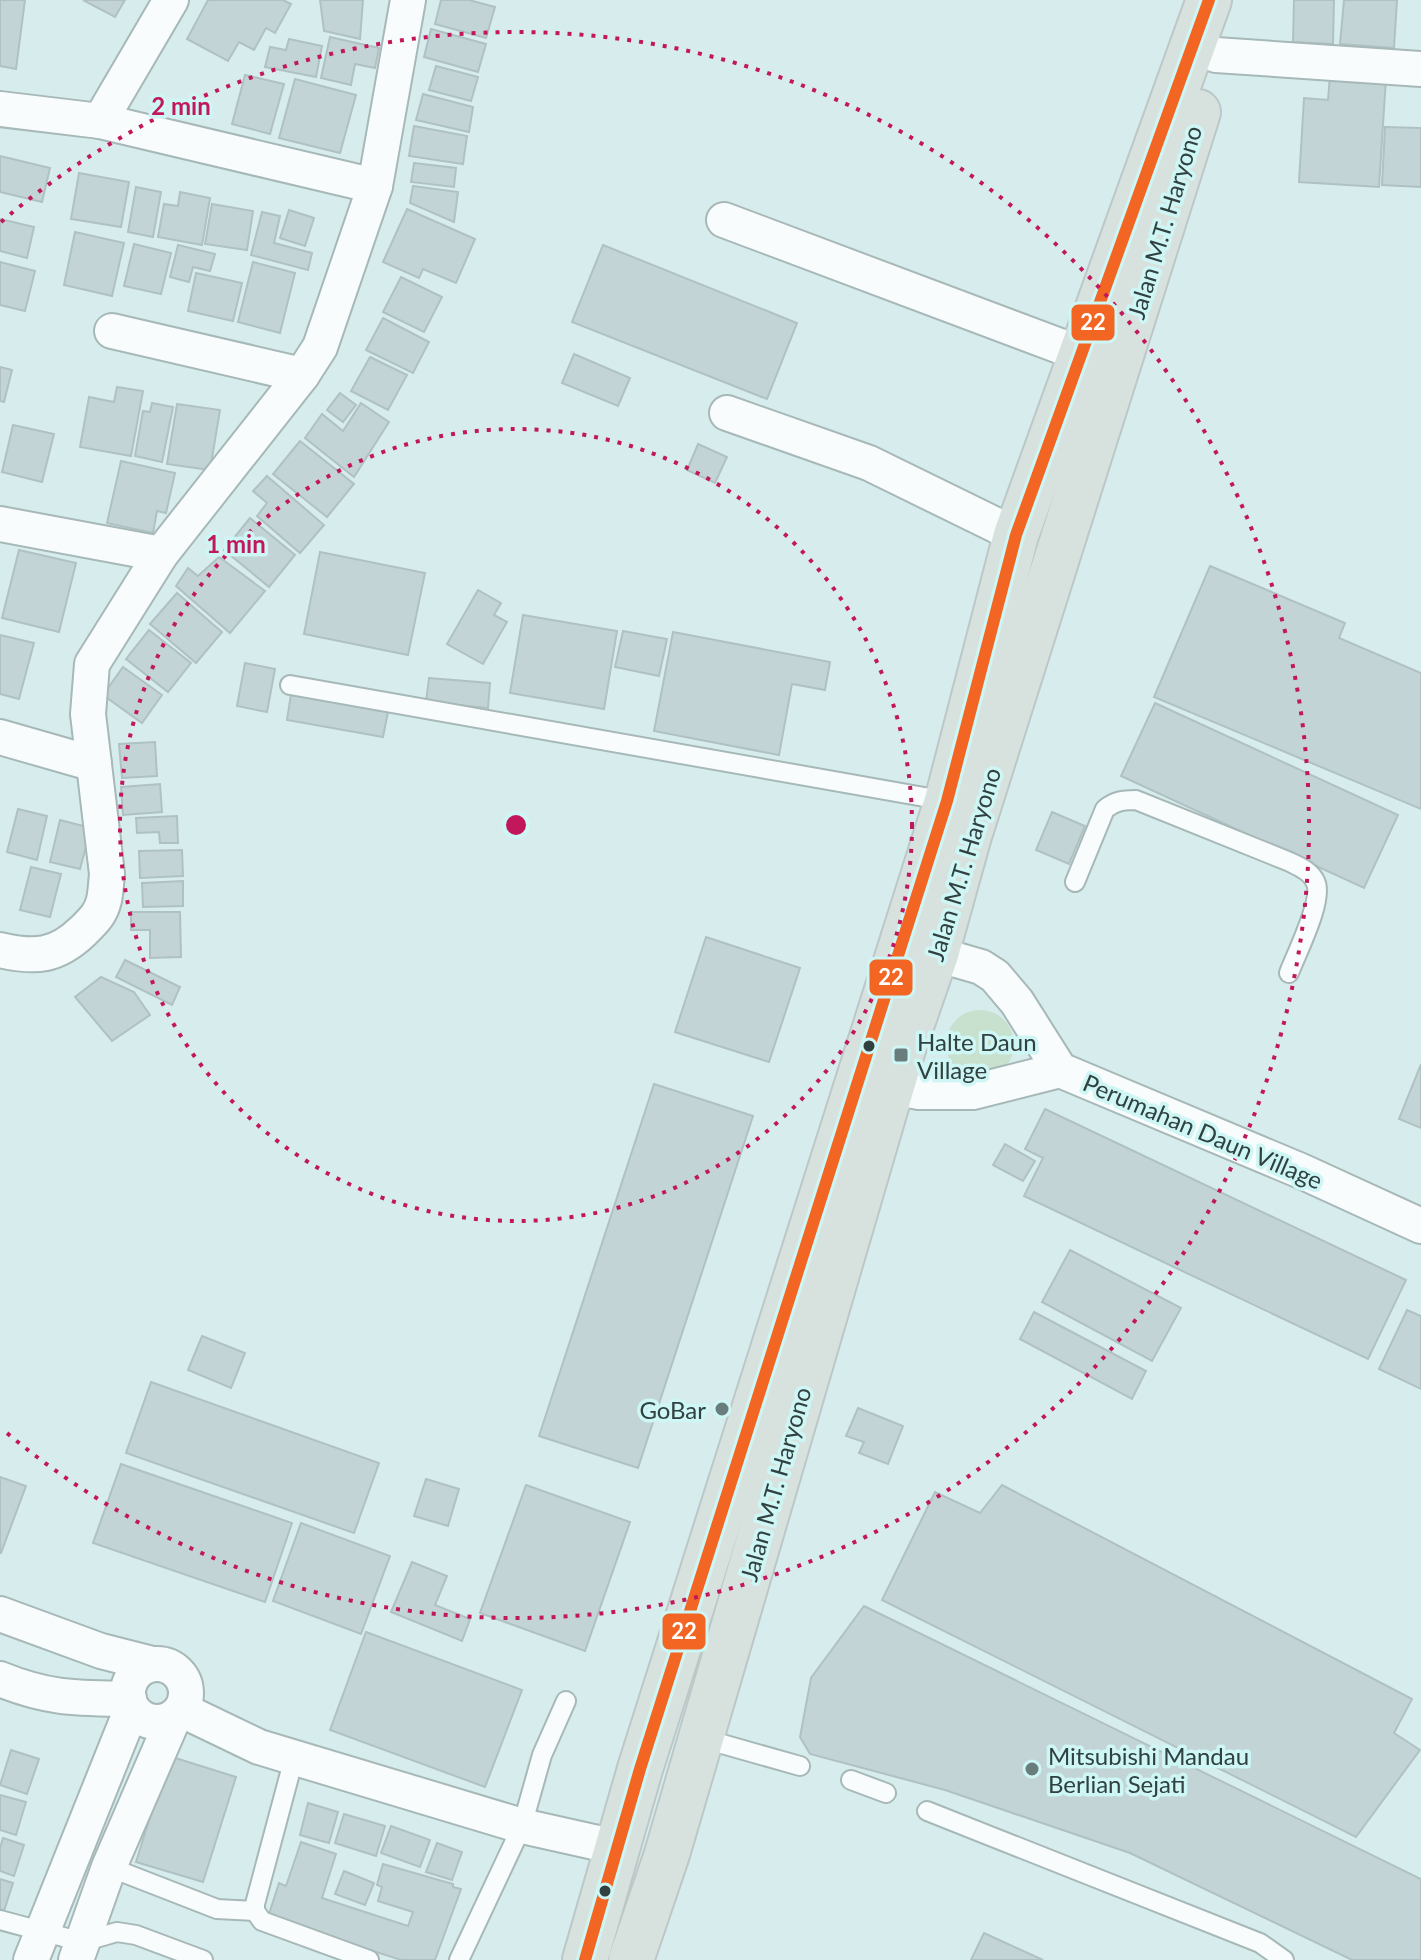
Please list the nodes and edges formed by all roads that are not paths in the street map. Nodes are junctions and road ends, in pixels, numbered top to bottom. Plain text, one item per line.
1 (171, 0) edge
2 (408, 0) edge
3 (1209, 0) edge
4 (1236, 0) edge
5 (1216, 55) junction
6 (1421, 69) edge
7 (0, 109) edge
8 (100, 121) junction
9 (375, 186) junction
10 (724, 220) dead end
11 (112, 331) dead end
12 (1081, 354) junction
13 (302, 375) junction
14 (727, 413) dead end
15 (0, 524) edge
16 (1016, 535) junction
17 (161, 554) junction
18 (290, 685) dead end
19 (0, 737) edge
20 (94, 764) junction
21 (947, 801) junction
22 (1075, 882) dead end
23 (920, 949) junction
24 (0, 950) edge
25 (1289, 973) dead end
26 (1060, 1070) junction
27 (875, 1083) junction
28 (1421, 1226) edge
29 (0, 1614) edge
30 (152, 1664) junction
31 (0, 1679) edge
32 (566, 1701) dead end
33 (130, 1704) junction
34 (178, 1713) junction
35 (701, 1738) junction
36 (294, 1758) junction
37 (800, 1766) dead end
38 (851, 1780) dead end
39 (886, 1793) dead end
40 (927, 1811) dead end
41 (522, 1826) junction
42 (616, 1847) junction
43 (109, 1867) junction
44 (255, 1911) junction
45 (0, 1920) edge
46 (36, 1946) edge
47 (79, 1951) edge
48 (203, 1960) edge
49 (369, 1960) edge
50 (459, 1960) edge
51 (585, 1960) edge
52 (631, 1960) edge
53 (1284, 1960) edge

1 - 8 street
2 - 9 street
3 - 12 main road, Jalan M.T. Haryono
4 - 5 main road, Jalan M.T. Haryono
5 - 6 street
5 - 23 main road, Jalan M.T. Haryono
7 - 8 street
8 - 9 street
9 - 13 street
10 - 12 street
11 - 13 street
12 - 16 main road, Jalan M.T. Haryono
13 - 17 street
14 - 16 street
15 - 17 street
16 - 21 main road, Jalan M.T. Haryono
17 - 20 street
18 - 21 lane
19 - 20 street
20 - 24 street
21 - 23 main road, Jalan M.T. Haryono
22 - 25 lane
23 - 26 street, Perumahan Daun Village
23 - 27 main road, Jalan M.T. Haryono
26 - 27 street
26 - 28 street, Perumahan Daun Village
27 - 35 main road, Jalan M.T. Haryono
27 - 42 main road, Jalan M.T. Haryono
29 - 30 street
30 - 33 street
30 - 34 street
31 - 33 street
32 - 41 lane
33 - 34 street
33 - 46 street
34 - 36 street
34 - 43 street
35 - 37 lane
35 - 52 main road, Jalan M.T. Haryono
36 - 41 street
36 - 44 lane
38 - 39 lane
40 - 53 lane
41 - 42 street
41 - 50 lane
42 - 51 main road, Jalan M.T. Haryono
43 - 44 lane
43 - 47 street
44 - 49 lane
45 - 46 lane
46 - 47 lane
47 - 48 lane

